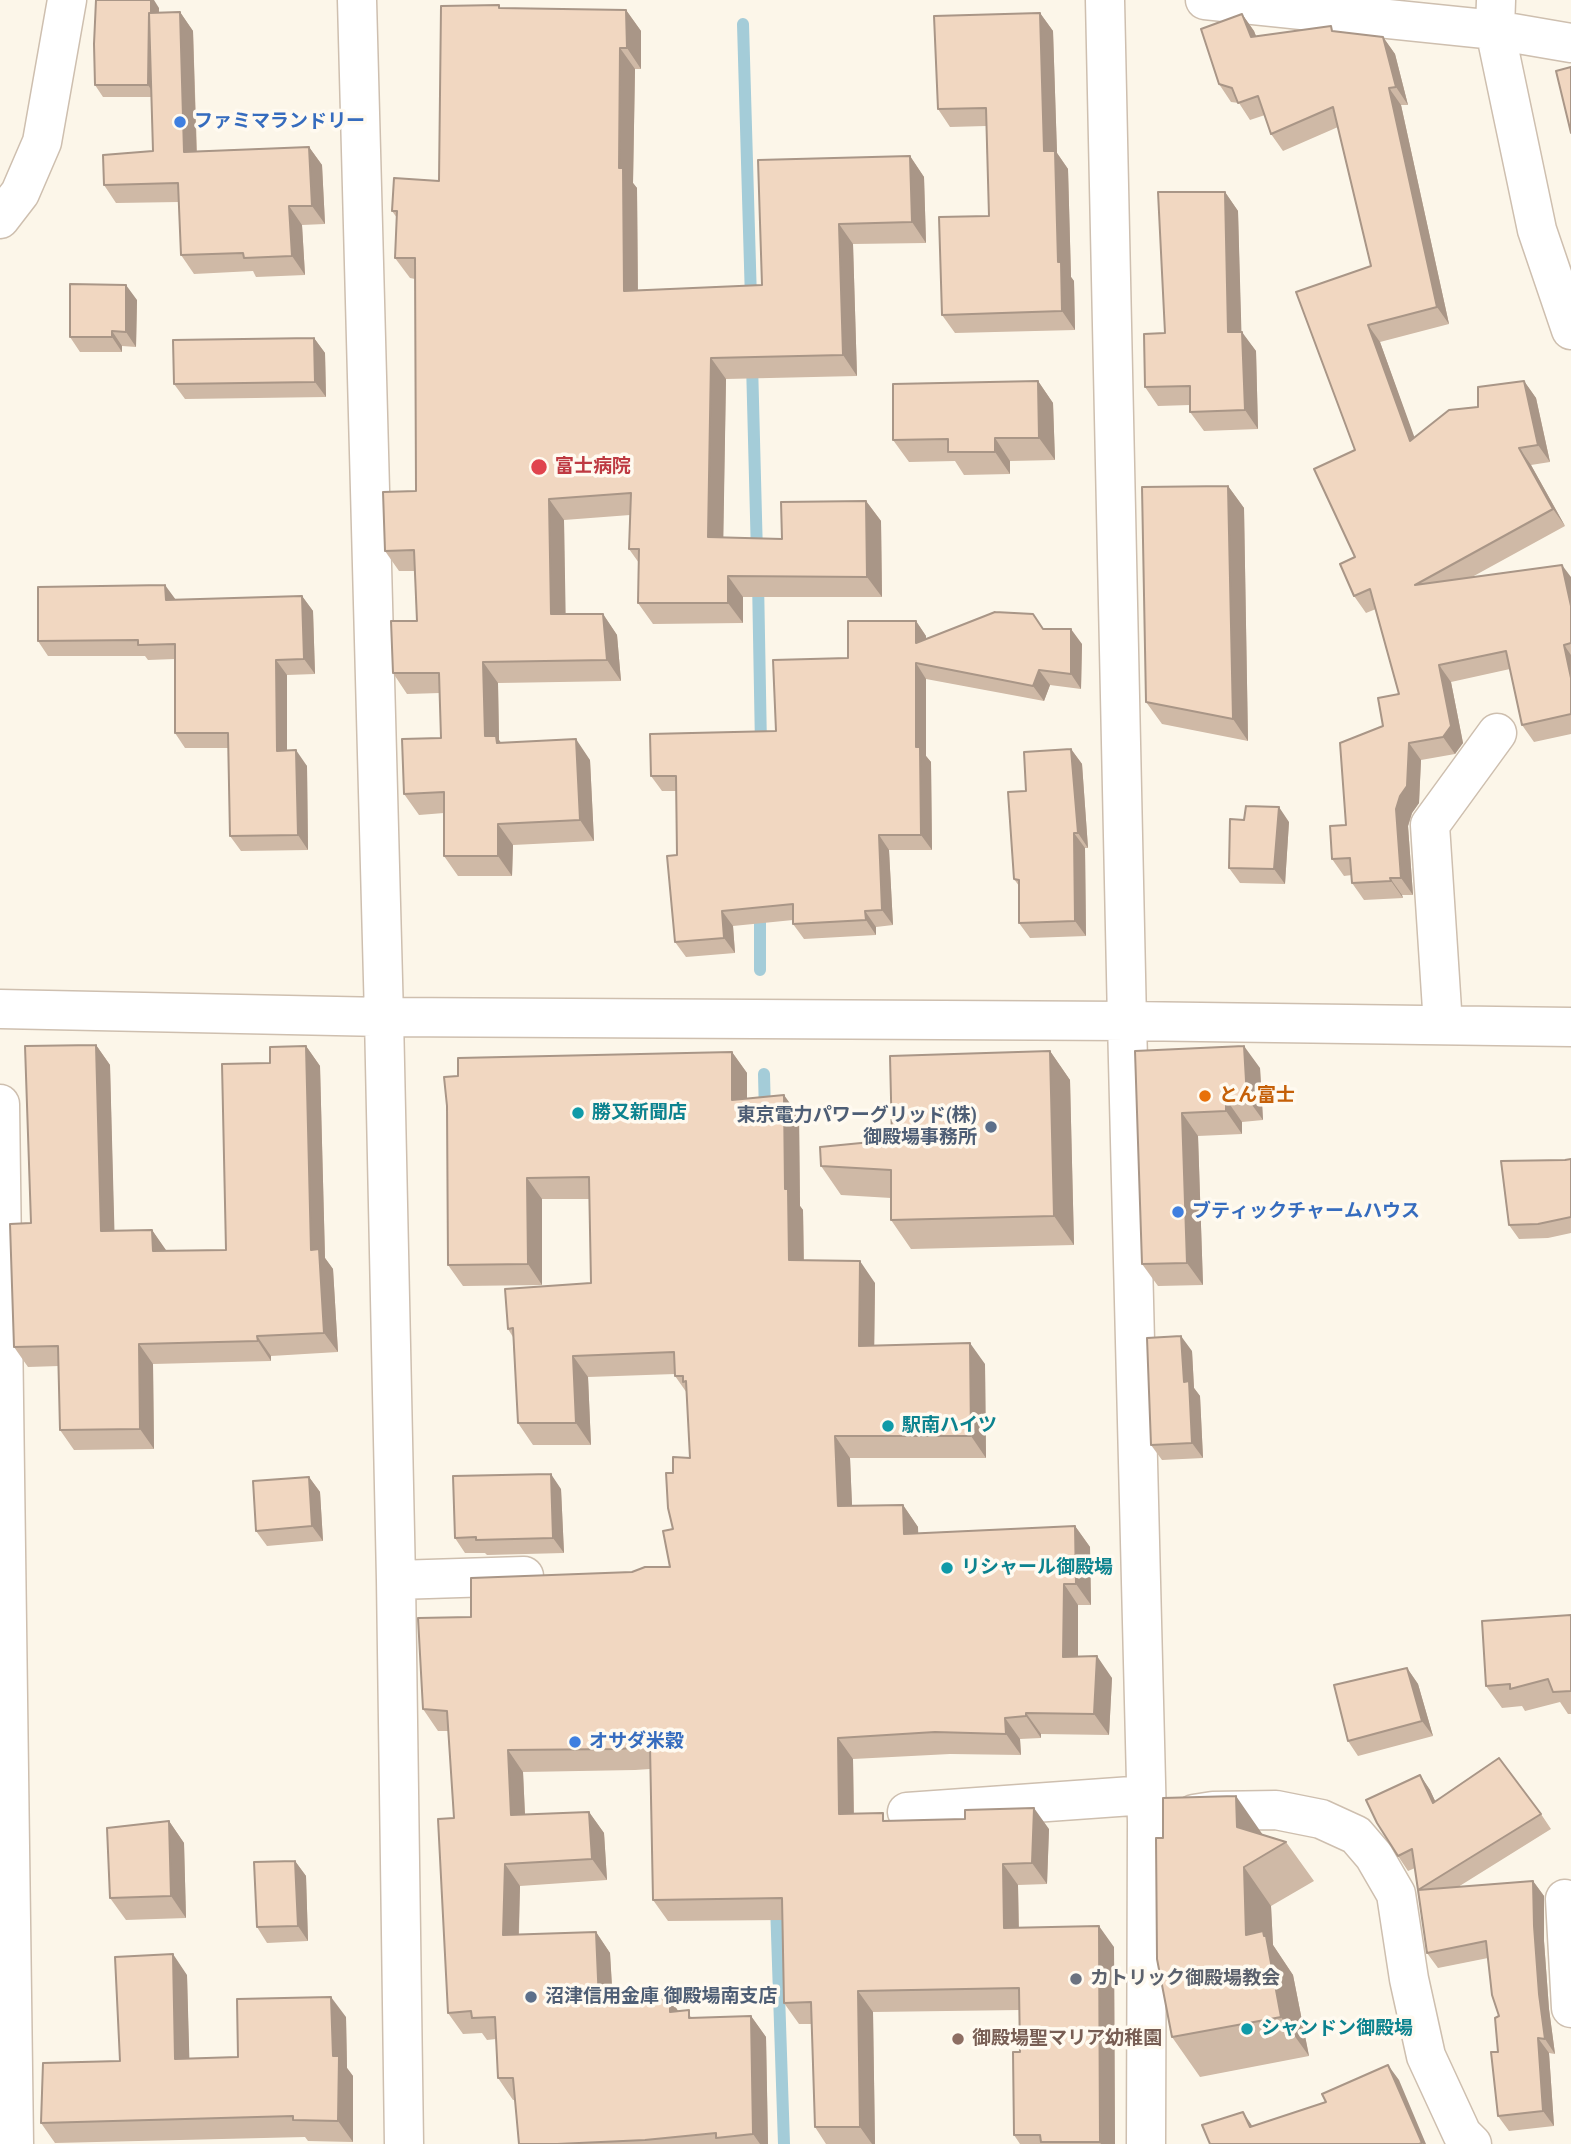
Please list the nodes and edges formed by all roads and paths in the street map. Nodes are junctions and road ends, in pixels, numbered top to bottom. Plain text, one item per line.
1 (67, 0) edge
2 (357, 0) edge
3 (1105, 0) edge
4 (1205, 0) edge
5 (1496, 15) edge
6 (1571, 43) edge
7 (0, 219) edge
8 (1571, 330) edge
9 (1497, 733) dead end
10 (0, 1009) edge
11 (384, 1017) junction
12 (1127, 1021) junction
13 (1443, 1025) junction
14 (1571, 1027) edge
15 (0, 1104) edge
16 (563, 1575) edge
17 (397, 1580) junction
18 (1147, 1809) junction
19 (907, 1812) dead end
20 (1565, 1899) dead end
21 (1571, 2008) edge
22 (13, 2144) edge
23 (404, 2144) edge
24 (1146, 2144) edge
25 (1472, 2144) edge

1 - 7 street
2 - 11 street
3 - 12 street
4 - 5 street
5 - 6 street
5 - 8 street
9 - 13 street
10 - 11 street
11 - 12 street
11 - 17 street
12 - 13 street
12 - 18 street
13 - 14 street
15 - 22 street
16 - 17 street
17 - 23 street
18 - 19 street
18 - 24 street
18 - 25 street
20 - 21 street

